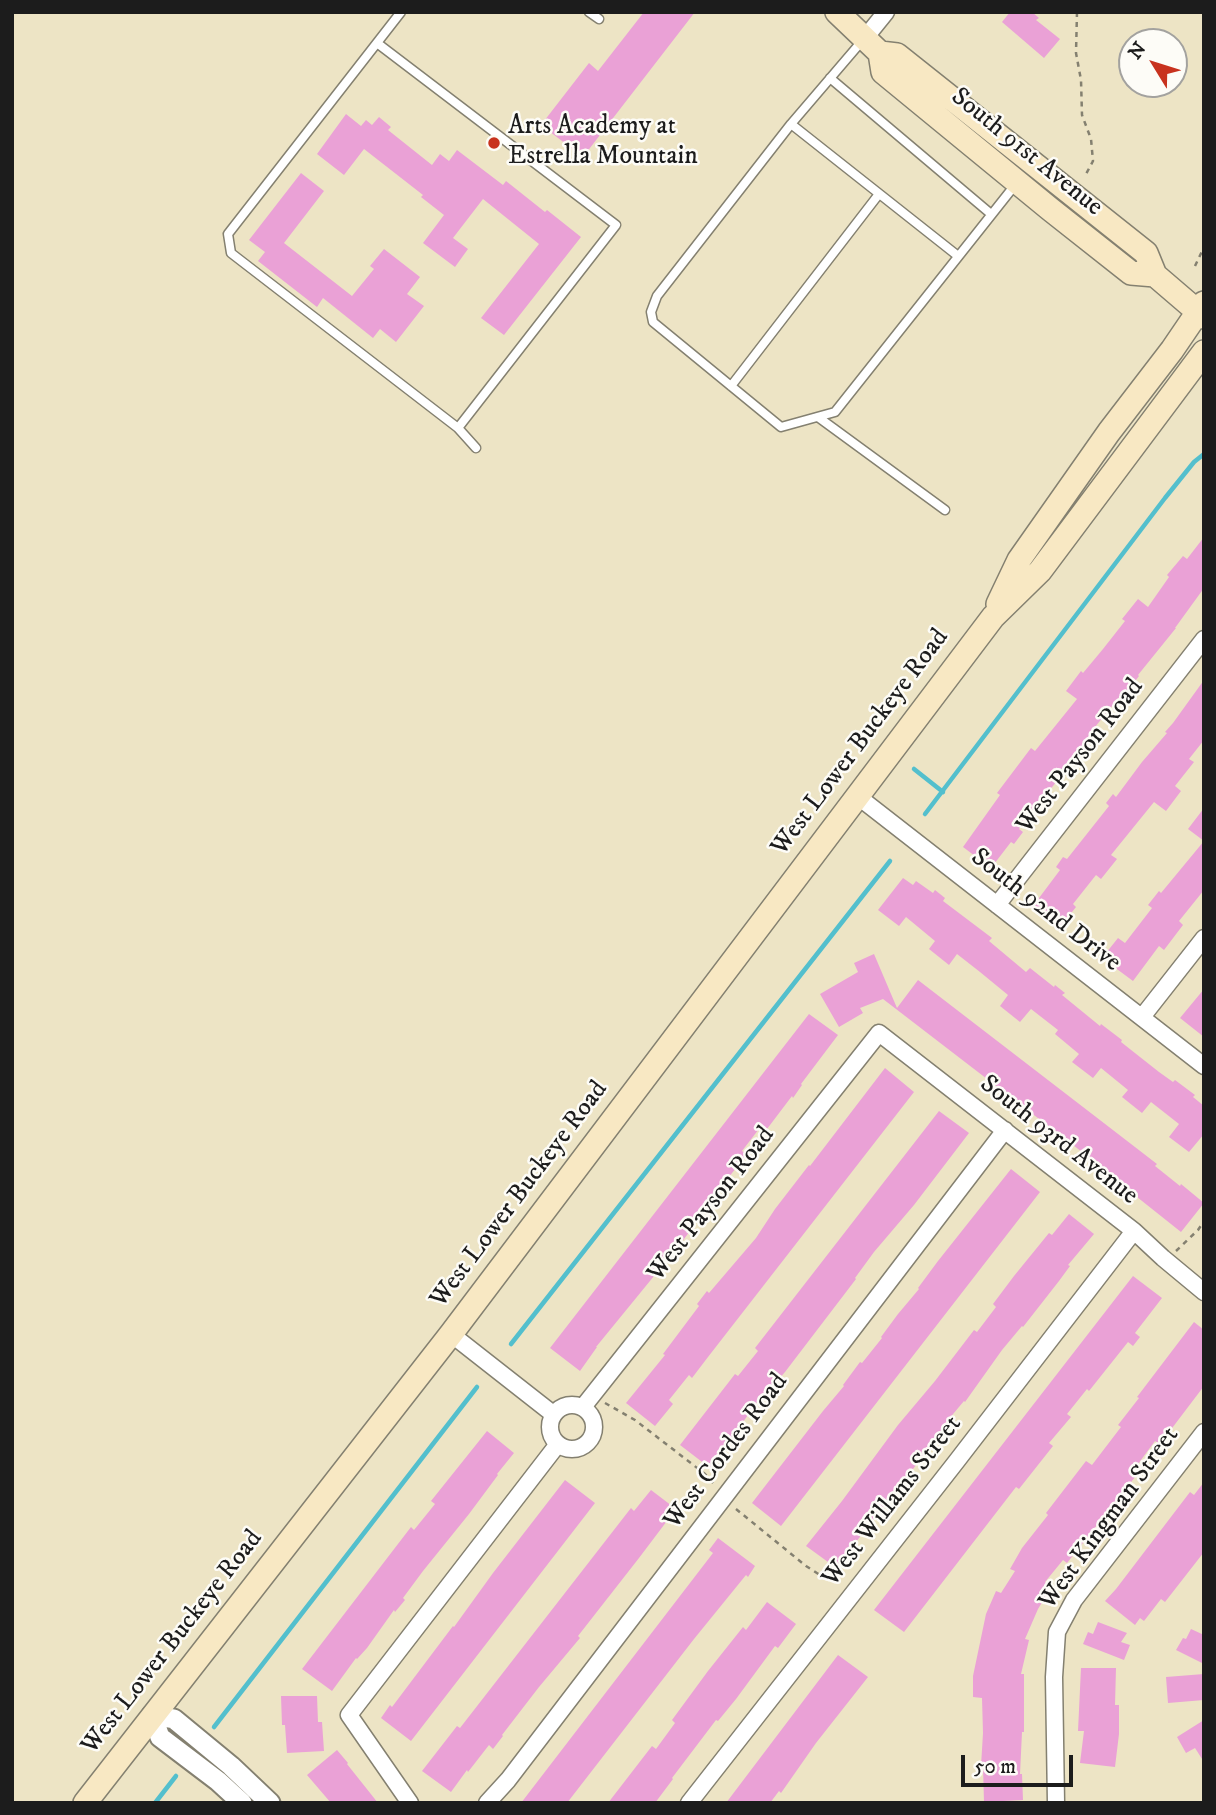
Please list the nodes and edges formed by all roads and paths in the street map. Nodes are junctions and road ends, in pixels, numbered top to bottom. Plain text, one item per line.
1 (401, 12) edge
2 (589, 12) edge
3 (837, 12) edge
4 (886, 12) edge
5 (1077, 12) edge
6 (599, 19) dead end
7 (377, 43) junction
8 (873, 45) junction
9 (830, 78) junction
10 (792, 124) junction
11 (1085, 176) dead end
12 (1017, 182) junction
13 (879, 194) junction
14 (991, 214) junction
15 (1204, 247) edge
16 (958, 257) junction
17 (1195, 266) dead end
18 (1155, 275) junction
19 (1202, 311) edge
20 (1204, 352) edge
21 (732, 386) junction
22 (818, 417) junction
23 (458, 428) junction
24 (476, 447) dead end
25 (945, 510) dead end
26 (993, 617) junction
27 (1204, 639) edge
28 (856, 795) junction
29 (997, 905) junction
30 (1204, 938) edge
31 (1142, 1017) junction
32 (879, 1033) joint
33 (1204, 1066) edge
34 (1004, 1130) junction
35 (1204, 1222) edge
36 (1134, 1231) junction
37 (1167, 1261) junction
38 (1204, 1292) edge
39 (451, 1334) junction
40 (588, 1401) junction
41 (553, 1414) junction
42 (1204, 1432) edge
43 (558, 1444) junction
44 (727, 1492) junction
45 (715, 1508) junction
46 (853, 1592) junction
47 (152, 1715) junction
48 (85, 1803) edge
49 (242, 1803) edge
50 (270, 1803) edge
51 (410, 1803) edge
52 (486, 1803) edge
53 (689, 1803) edge
54 (1056, 1803) edge

1 - 7 lane
2 - 6 lane
3 - 8 main road, South 91st Avenue
4 - 8 street
5 - 11 path
7 - 23 lane
7 - 23 lane
8 - 9 lane
8 - 12 main road, South 91st Avenue
8 - 18 main road, South 91st Avenue
9 - 10 lane
9 - 14 lane
10 - 13 lane
10 - 21 lane
12 - 14 lane
12 - 18 main road, South 91st Avenue
13 - 16 lane
13 - 21 lane
14 - 16 lane
15 - 17 path
16 - 22 lane
18 - 19 main road, South 91st Avenue
19 - 26 main road, West Lower Buckeye Road
20 - 26 main road, West Lower Buckeye Road
21 - 22 lane
22 - 25 lane
23 - 24 lane
26 - 28 main road, West Lower Buckeye Road
27 - 29 street, West Payson Road
28 - 29 street, South 92nd Drive
28 - 39 main road, West Lower Buckeye Road
29 - 31 street, South 92nd Drive
30 - 31 street
31 - 33 street, South 92nd Drive
32 - 34 street, South 93rd Avenue
32 - 40 street, West Payson Road
34 - 36 street, South 93rd Avenue
34 - 44 street, West Cordes Road
35 - 37 path
36 - 37 street, South 93rd Avenue
36 - 46 street, West Willams Street
37 - 38 street, South 93rd Avenue
39 - 41 street
39 - 47 main road, West Lower Buckeye Road
40 - 41 street
40 - 43 street
40 - 44 path
41 - 43 street
42 - 54 street, West Kingman Street
43 - 51 street
44 - 45 street, West Cordes Road
45 - 46 path
45 - 52 street, West Cordes Road
46 - 53 street, West Willams Street
47 - 48 main road, West Lower Buckeye Road
47 - 49 street
47 - 50 street

